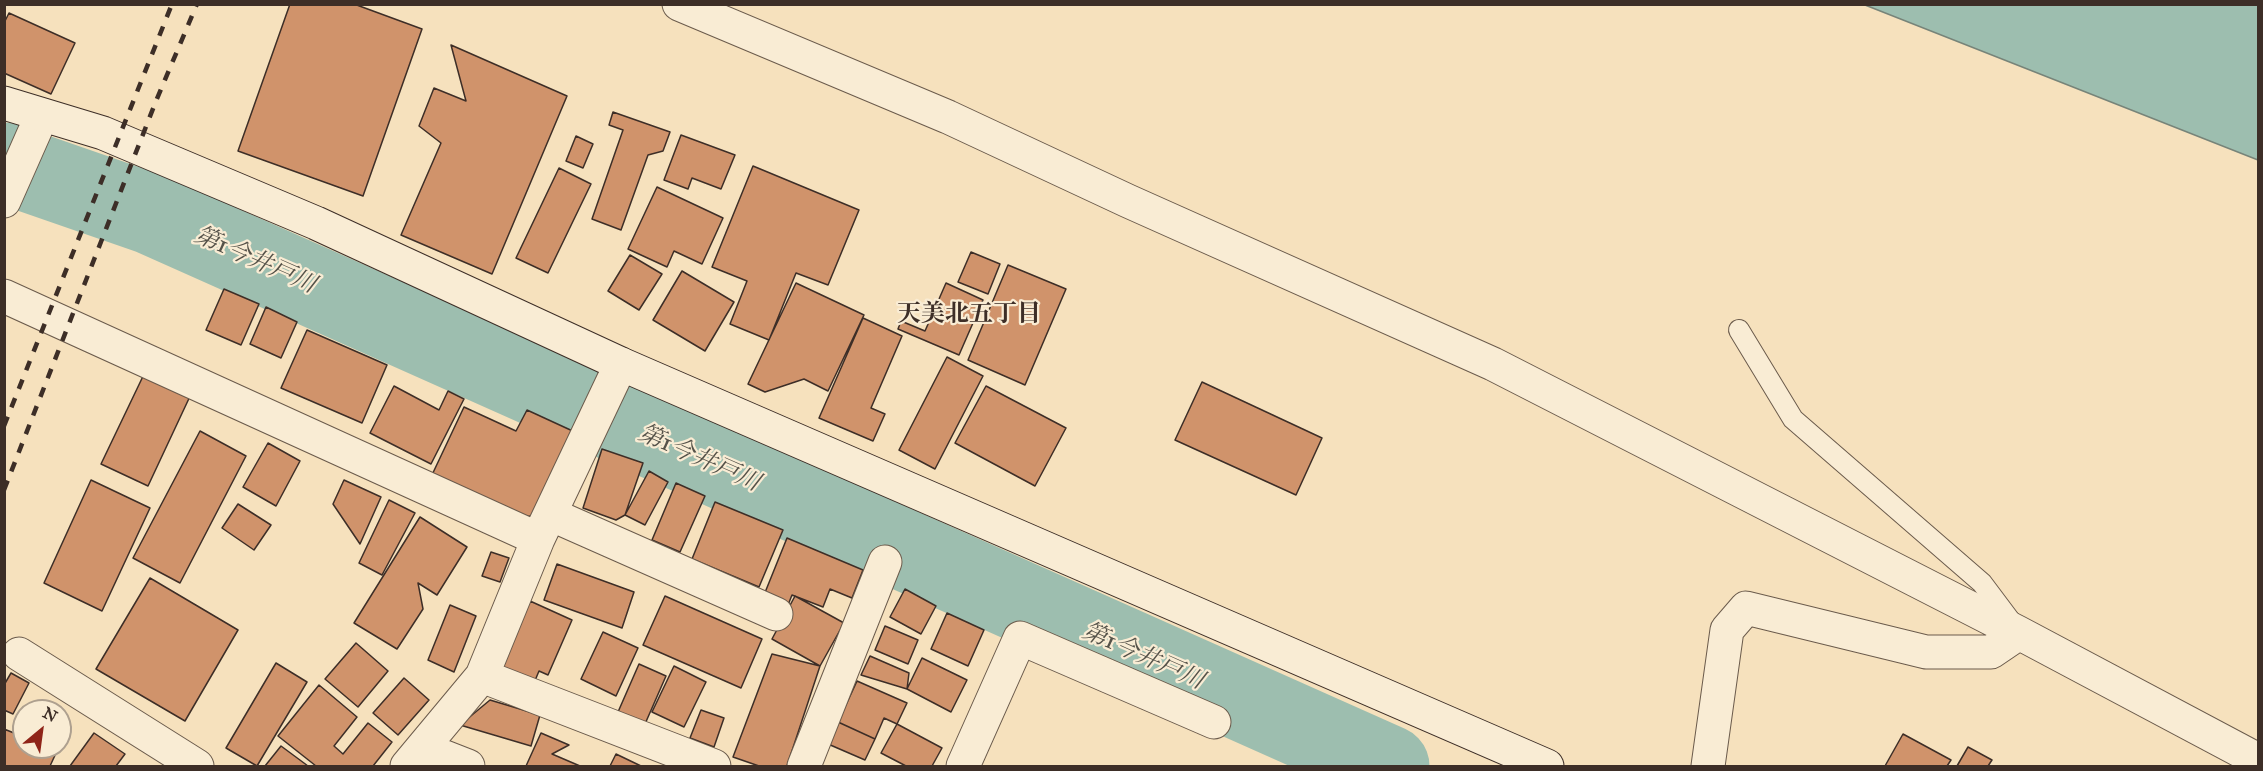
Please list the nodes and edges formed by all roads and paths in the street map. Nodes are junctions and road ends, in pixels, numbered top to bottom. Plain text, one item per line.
1 (679, 4) edge
2 (4, 103) edge
3 (42, 115) junction
4 (4, 201) edge
5 (4, 296) edge
6 (1739, 330) dead end
7 (615, 377) junction
8 (544, 527) junction
9 (885, 562) dead end
10 (776, 614) dead end
11 (2019, 633) junction
12 (19, 654) dead end
13 (482, 676) junction
14 (1214, 722) dead end
15 (414, 757) edge
16 (2259, 760) edge
17 (197, 766) edge
18 (468, 766) edge
19 (714, 766) edge
20 (804, 766) edge
21 (963, 766) edge
22 (1547, 766) edge
23 (1708, 766) edge

1 - 11 street
2 - 3 street
3 - 4 street
3 - 7 street
5 - 8 street
6 - 11 lane
7 - 8 street
7 - 22 street
8 - 10 street
8 - 13 street
9 - 20 street
11 - 16 street
11 - 23 street
12 - 17 street
13 - 15 street
13 - 19 street
14 - 21 street
15 - 18 street

